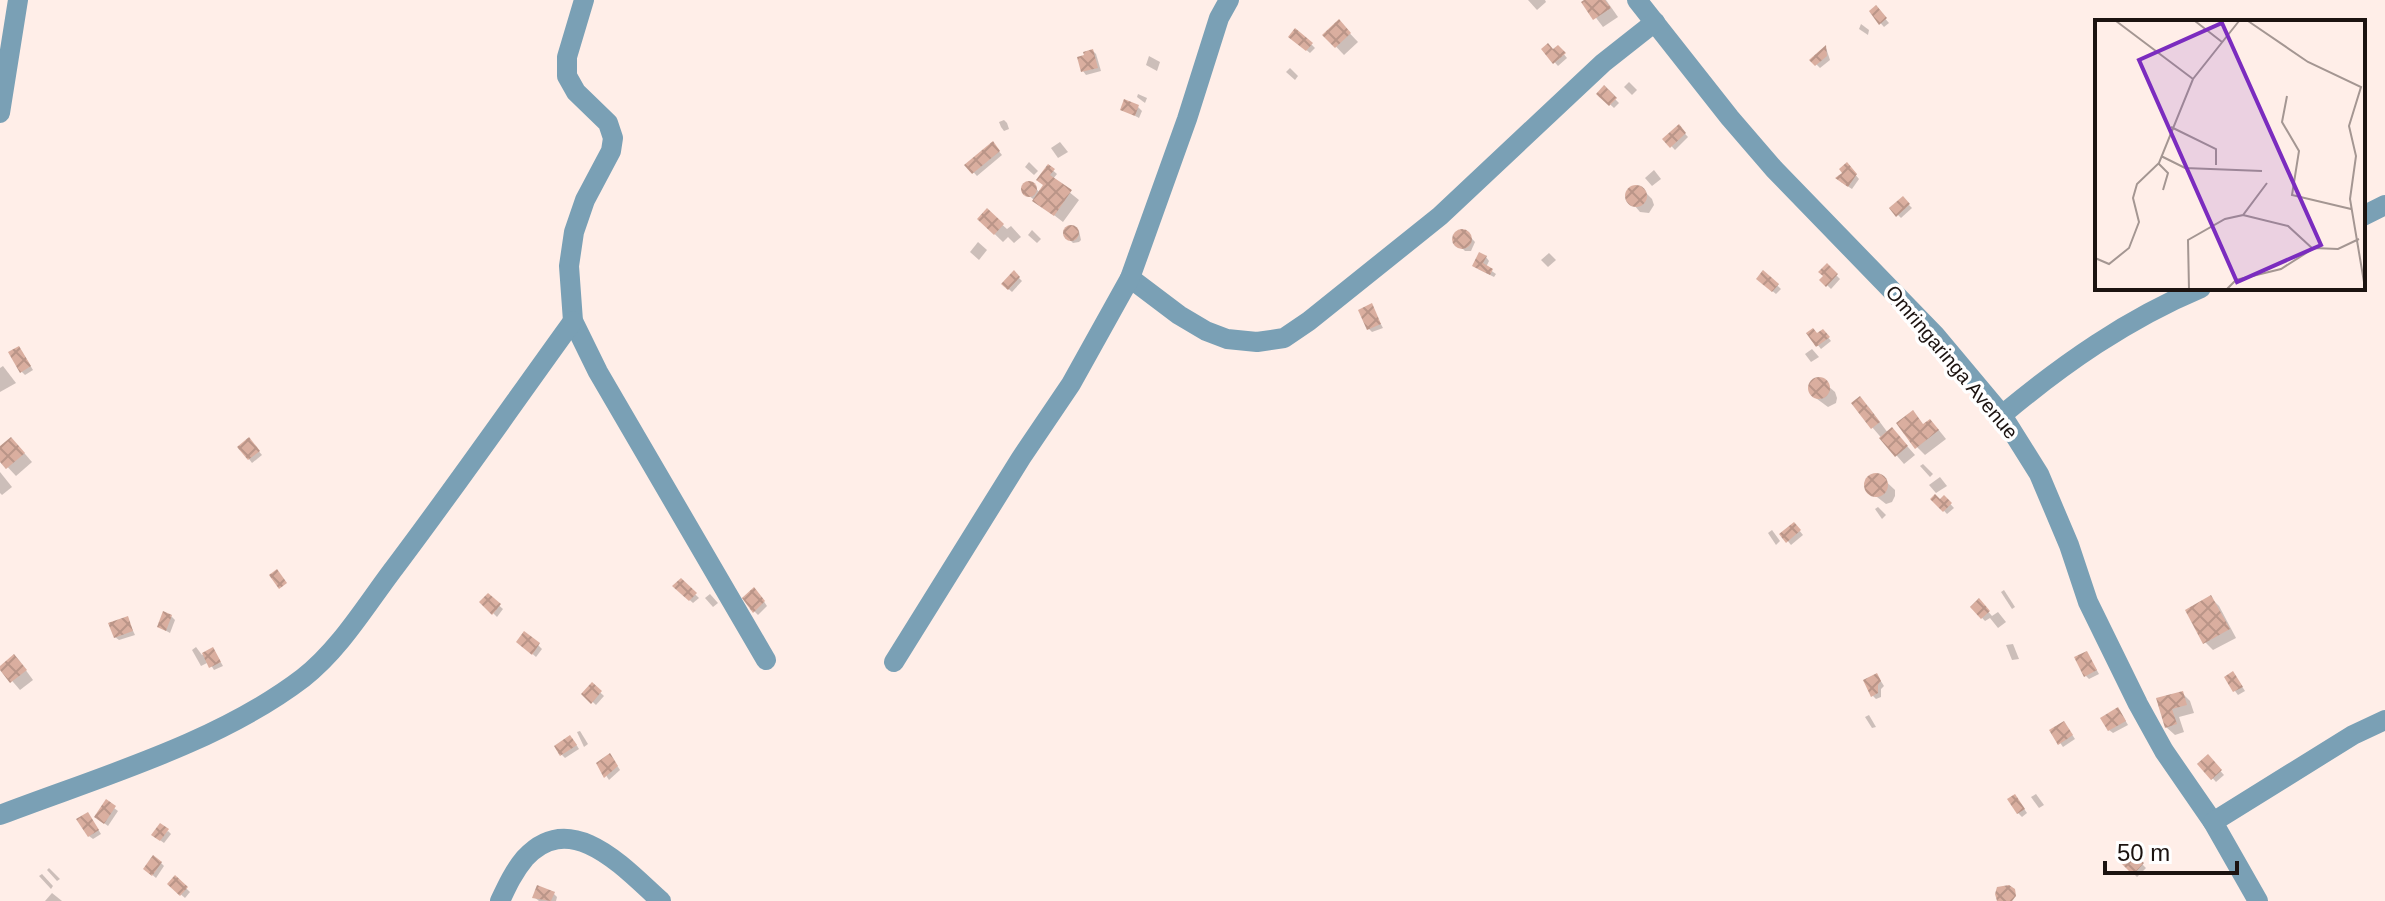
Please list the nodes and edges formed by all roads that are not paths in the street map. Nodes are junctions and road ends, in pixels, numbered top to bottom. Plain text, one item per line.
1 (18, 0) edge
2 (584, 0) edge
3 (1229, 0) edge
4 (1637, 0) edge
5 (1655, 22) junction
6 (0, 113) edge
7 (2385, 205) edge
8 (2365, 215) edge
9 (1130, 278) junction
10 (2196, 290) edge
11 (573, 321) junction
12 (2002, 415) junction
13 (766, 660) dead end
14 (894, 662) dead end
15 (2385, 720) edge
16 (0, 815) edge
17 (2213, 822) junction
18 (500, 901) edge
19 (661, 901) edge
20 (2258, 901) edge

1 - 6 street
2 - 11 street
3 - 9 street
4 - 5 street, Omringaringa Avenue
5 - 9 street
5 - 12 street, Omringaringa Avenue
7 - 8 street
9 - 14 street
10 - 12 street
11 - 13 street
11 - 16 street
12 - 17 street, Omringaringa Avenue
15 - 17 street
17 - 20 street, Omringaringa Avenue
18 - 19 street

